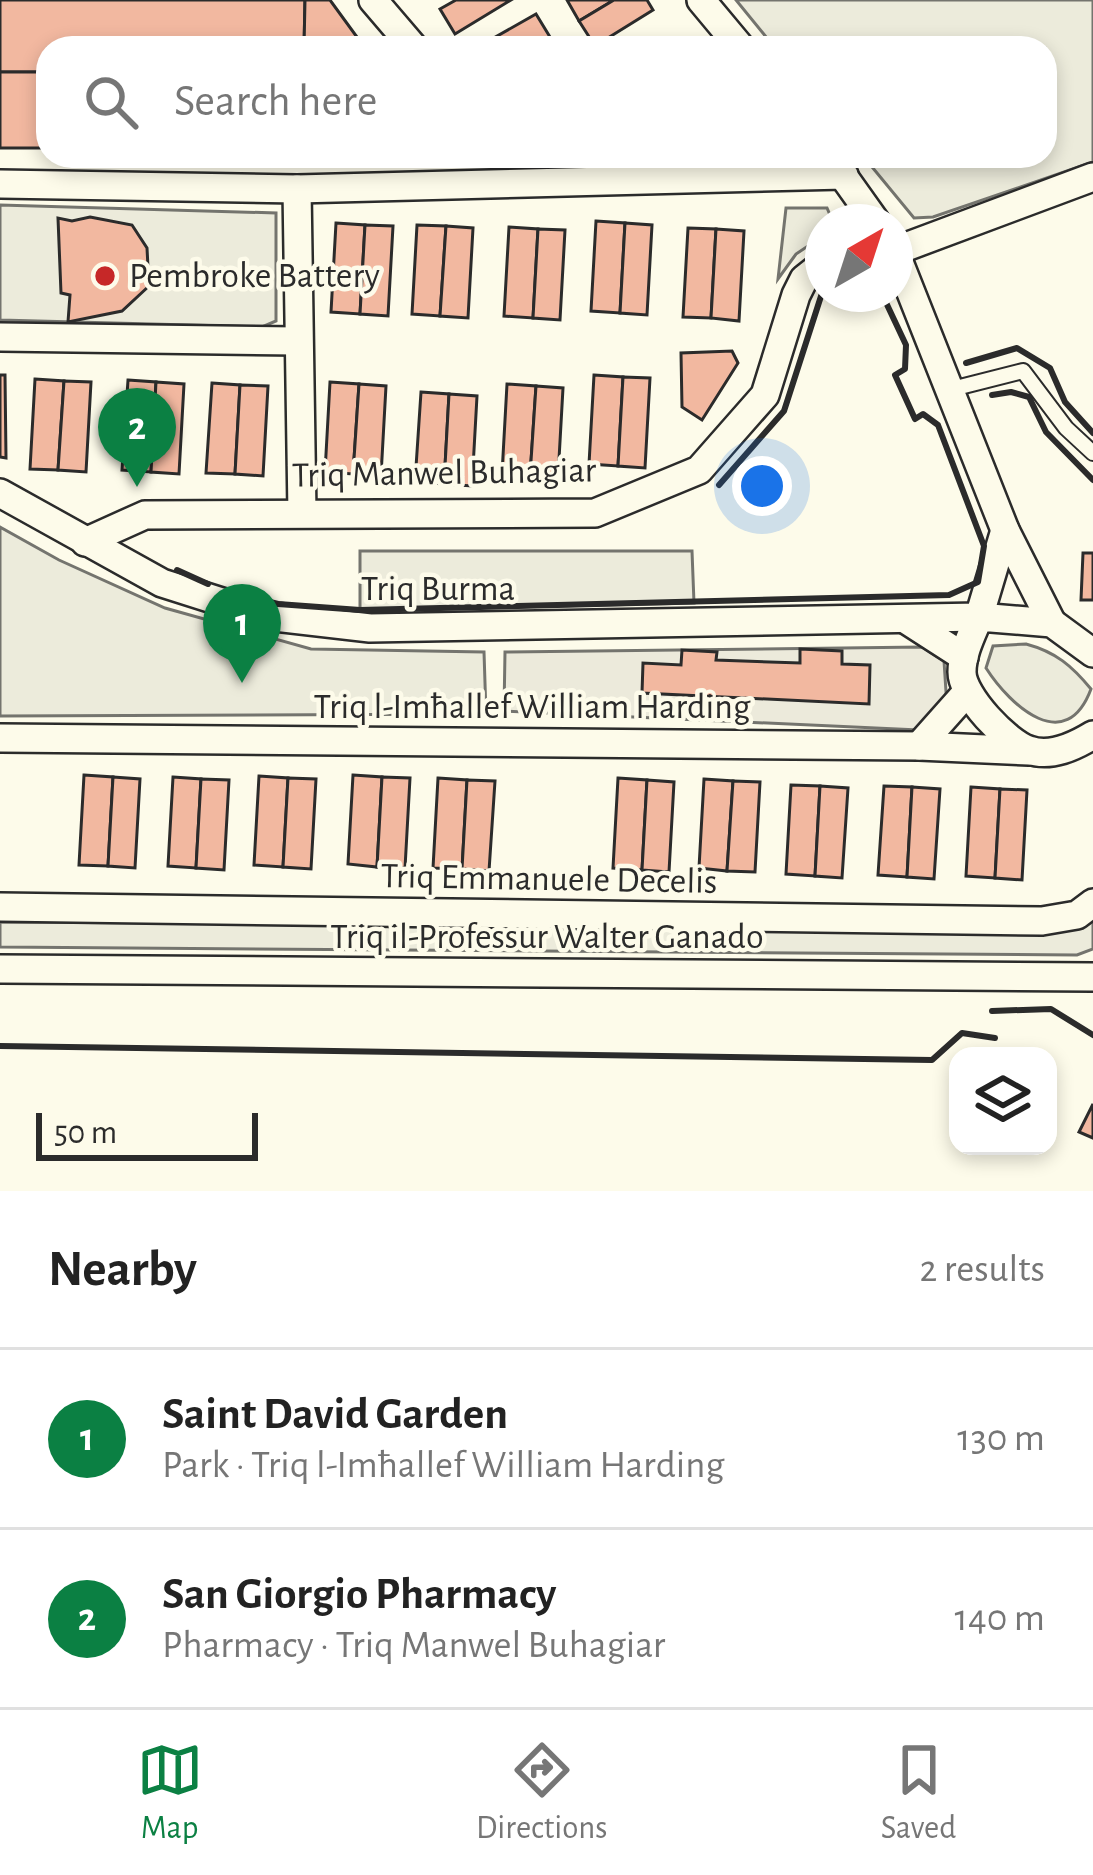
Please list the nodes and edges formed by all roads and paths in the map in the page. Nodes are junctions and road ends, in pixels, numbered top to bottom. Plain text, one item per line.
1 (373, 0) edge
2 (701, 0) edge
3 (403, 36) edge
4 (731, 36) edge
5 (515, 168) edge
6 (785, 168) edge
7 (839, 168) edge
8 (1093, 177) edge
9 (527, 183) junction
10 (0, 184) edge
11 (297, 189) junction
12 (863, 204) edge
13 (913, 244) edge
14 (805, 278) edge
15 (913, 295) edge
16 (0, 337) edge
17 (297, 341) junction
18 (952, 389) junction
19 (1093, 452) edge
20 (0, 494) edge
21 (302, 513) junction
22 (1005, 530) junction
23 (86, 542) junction
24 (979, 617) junction
25 (905, 620) junction
26 (1052, 622) junction
27 (1089, 646) edge
28 (964, 657) junction
29 (967, 692) junction
30 (0, 738) edge
31 (919, 746) junction
32 (1087, 748) edge
33 (1030, 751) junction
34 (1093, 903) edge
35 (0, 907) edge
36 (0, 969) edge
37 (1093, 976) edge

1 - 3 street
2 - 4 street
5 - 9 street
6 - 9 street
7 - 12 street
8 - 13 street
9 - 11 street
10 - 11 street
11 - 17 street
14 - 21 street, Triq Manwel Buhagiar
15 - 18 street
16 - 17 street
17 - 21 street
18 - 19 lane
18 - 22 street
20 - 23 street, Triq Burma
21 - 23 street, Triq Manwel Buhagiar
22 - 24 street
22 - 26 street
23 - 25 street, Triq Burma
24 - 25 street, Triq Burma
24 - 26 street, Triq Burma
24 - 28 street
25 - 28 street
26 - 27 street
28 - 29 street
29 - 31 street
29 - 33 street
30 - 31 street, Triq l-Imħallef William Harding
31 - 33 street, Triq l-Imħallef William Harding
32 - 33 street, Triq l-Imħallef William Harding
34 - 35 street, Triq Emmanuele Decelis
36 - 37 street, Triq il-Professur Walter Ganado

